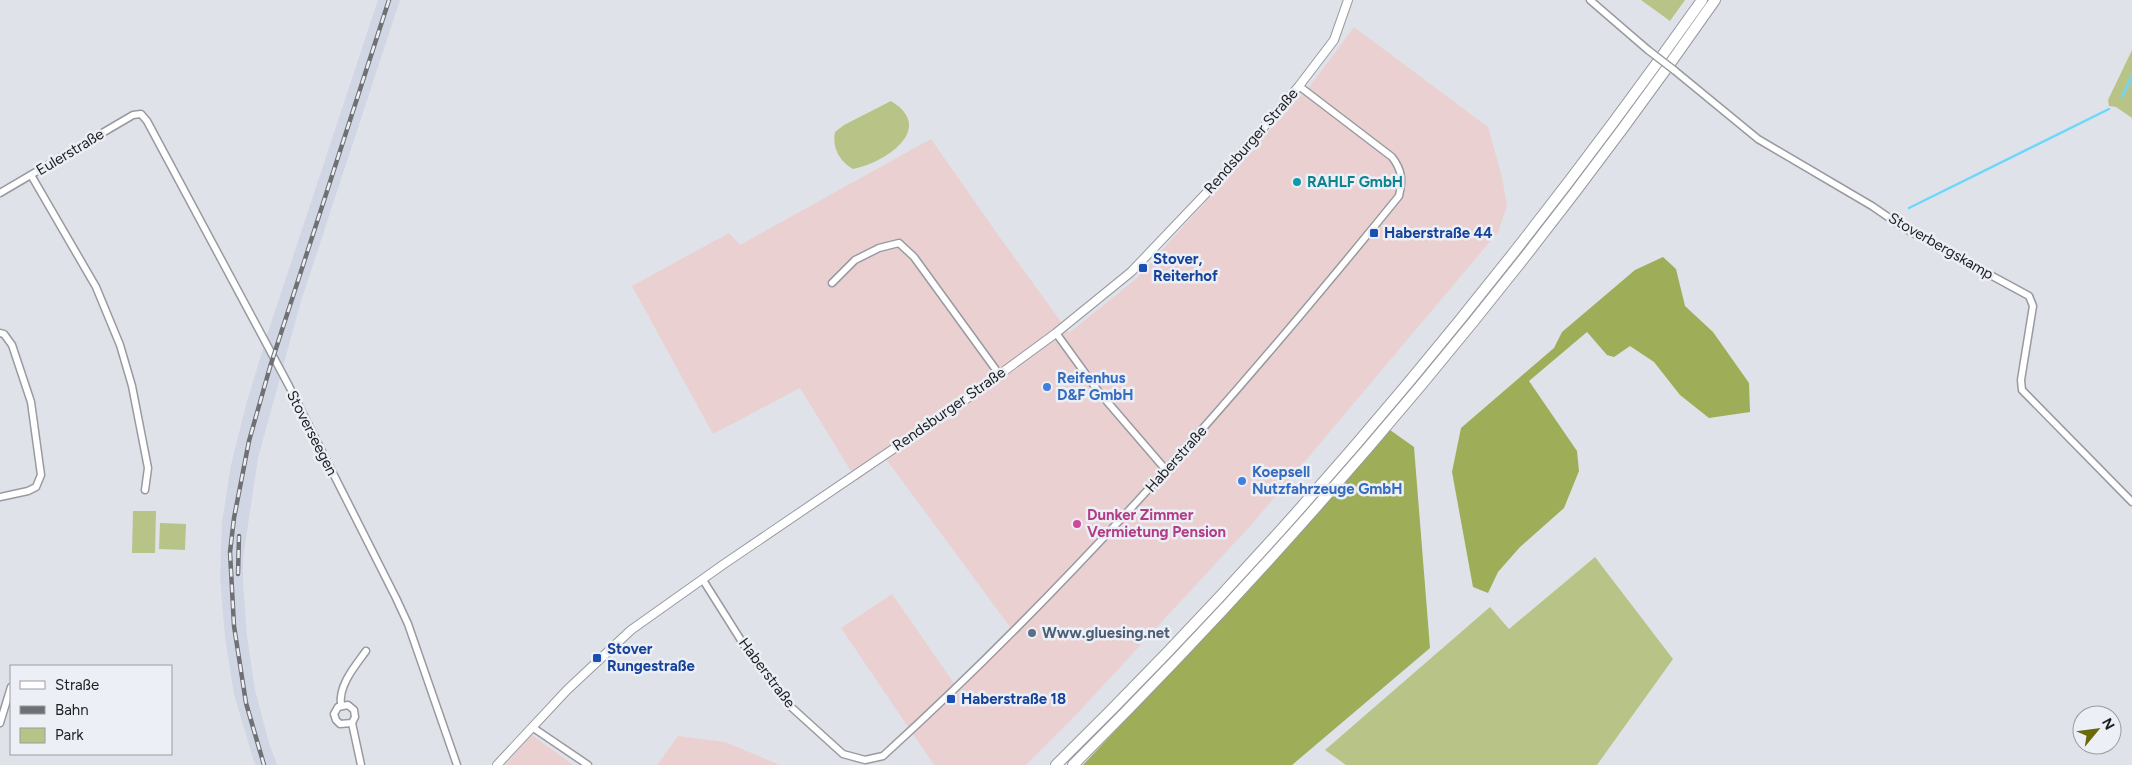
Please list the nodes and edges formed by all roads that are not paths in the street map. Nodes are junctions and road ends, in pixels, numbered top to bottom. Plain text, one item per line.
1 (1348, 0) edge
2 (1590, 0) edge
3 (1702, 0) edge
4 (1715, 0) edge
5 (1299, 86) junction
6 (141, 114) joint
7 (31, 175) junction
8 (0, 193) edge
9 (832, 283) dead end
10 (0, 333) edge
11 (1056, 333) junction
12 (999, 374) junction
13 (1166, 470) junction
14 (145, 490) dead end
15 (0, 497) edge
16 (2132, 502) edge
17 (703, 580) junction
18 (366, 651) dead end
19 (10, 690) edge
20 (341, 705) junction
21 (0, 723) edge
22 (352, 723) junction
23 (532, 727) junction
24 (361, 765) edge
25 (457, 765) edge
26 (496, 765) edge
27 (588, 765) edge
28 (1056, 765) edge
29 (1073, 765) edge

1 - 5 street, Rendsburger Straße
2 - 16 street, Stoverbergskamp, bridge
3 - 28 highway
4 - 29 highway
5 - 11 street, Rendsburger Straße
5 - 13 street, Haberstraße
6 - 7 street, Eulerstraße
6 - 25 street, Stoverseegen
7 - 8 street, Eulerstraße
7 - 14 street
9 - 12 street
10 - 15 street
11 - 12 street, Rendsburger Straße
11 - 13 street
12 - 17 street, Rendsburger Straße
13 - 17 street, Haberstraße
17 - 23 street, Rendsburger Straße
18 - 20 street
19 - 21 street
20 - 22 street
20 - 22 street
22 - 24 street
23 - 26 street, Rendsburger Straße
23 - 27 street

